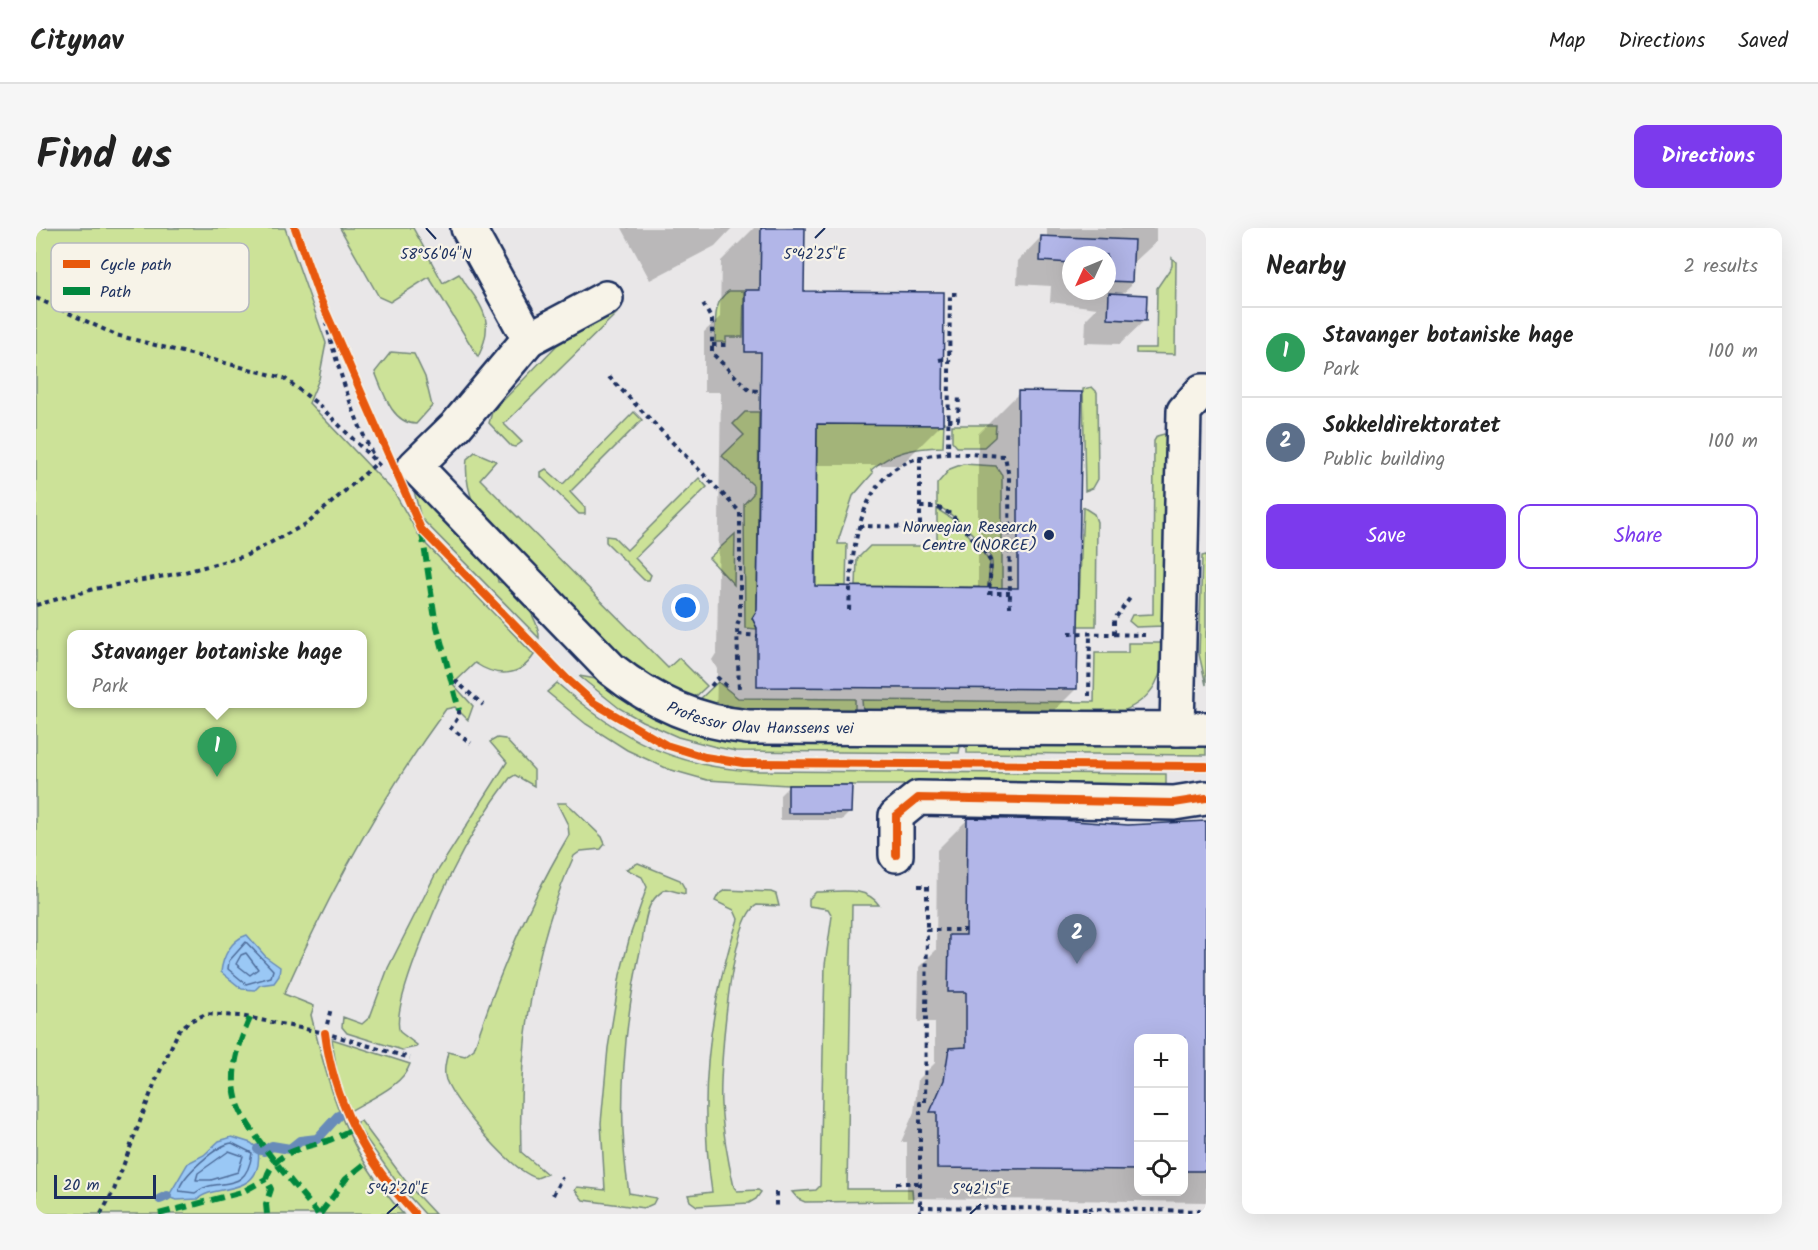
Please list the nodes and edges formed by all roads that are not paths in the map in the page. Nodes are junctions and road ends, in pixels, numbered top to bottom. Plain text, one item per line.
1 (468, 228) edge
2 (606, 298) dead end
3 (529, 339) junction
4 (1206, 392) edge
5 (1192, 729) edge
6 (1206, 798) edge
7 (896, 855) dead end

1 - 3 street
2 - 3 street
3 - 5 street, Professor Olav Hanssens vei
4 - 5 street
6 - 7 street

